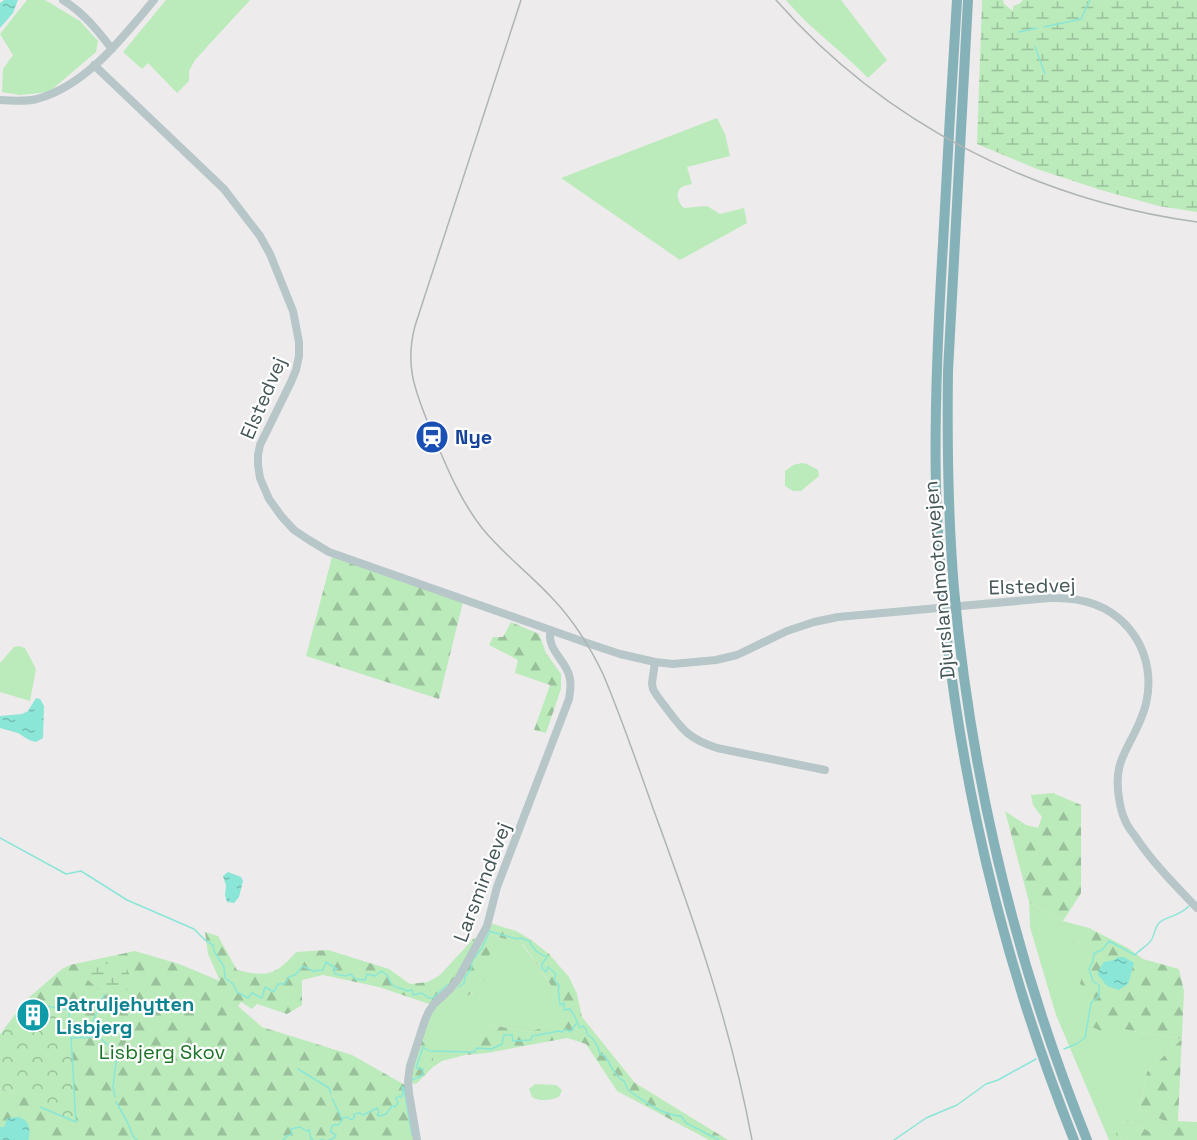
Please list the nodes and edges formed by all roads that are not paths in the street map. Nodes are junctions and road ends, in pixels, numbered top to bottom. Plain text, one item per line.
1 (63, 0) edge
2 (154, 0) edge
3 (957, 0) edge
4 (968, 0) edge
5 (112, 49) junction
6 (94, 65) junction
7 (0, 100) edge
8 (551, 630) junction
9 (655, 662) junction
10 (825, 770) dead end
11 (1197, 908) edge
12 (417, 1140) edge
13 (1074, 1140) edge
14 (1087, 1140) edge

1 - 5 street
2 - 5 street
3 - 13 highway, Djurslandmotorvejen
4 - 14 highway, Djurslandmotorvejen
5 - 6 street
6 - 7 street
6 - 8 street, Elstedvej
8 - 9 street, Elstedvej
8 - 12 street, Larsmindevej
9 - 10 street
9 - 11 street, Elstedvej

